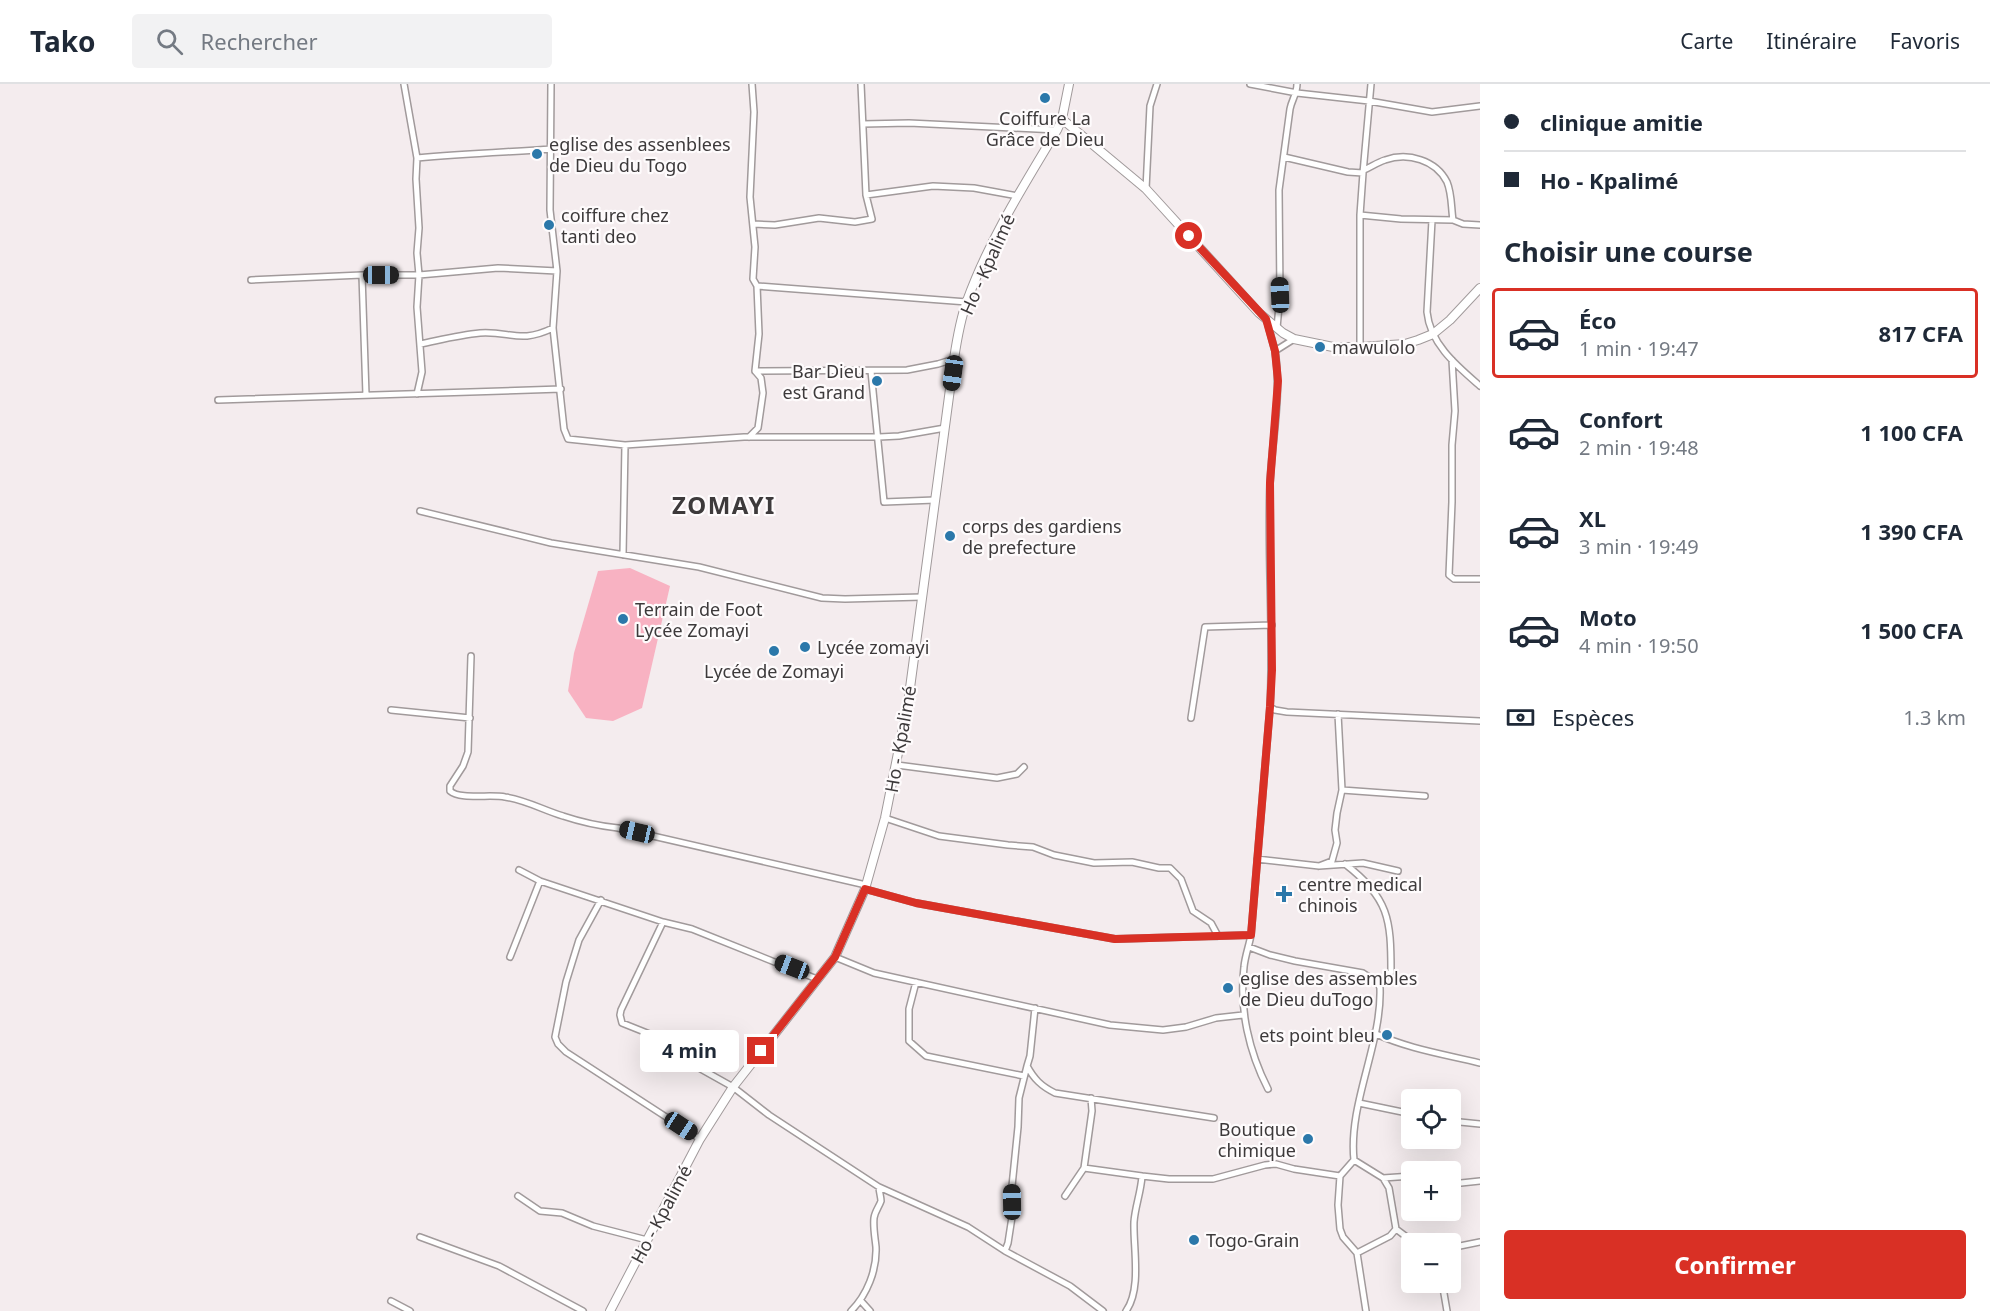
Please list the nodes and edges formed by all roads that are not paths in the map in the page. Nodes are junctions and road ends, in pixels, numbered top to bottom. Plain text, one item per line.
1 (404, 84) edge
2 (551, 84) edge
3 (752, 84) edge
4 (861, 84) edge
5 (1069, 84) edge
6 (1157, 84) edge
7 (1250, 84) edge
8 (1297, 84) edge
9 (1371, 84) edge
10 (1297, 93) junction
11 (1369, 101) junction
12 (1480, 106) edge
13 (1062, 118) junction
14 (863, 124) junction
15 (1057, 130) junction
16 (552, 149) junction
17 (1284, 157) junction
18 (417, 158) junction
19 (1364, 171) junction
20 (1146, 189) junction
21 (866, 195) junction
22 (1018, 196) junction
23 (1360, 215) junction
24 (1453, 219) junction
25 (1432, 220) junction
26 (753, 224) junction
27 (1480, 225) edge
28 (557, 271) junction
29 (362, 275) junction
30 (419, 275) junction
31 (251, 280) dead end
32 (757, 286) junction
33 (1480, 288) edge
34 (967, 302) junction
35 (1266, 319) junction
36 (553, 328) junction
37 (1277, 328) junction
38 (1433, 334) junction
39 (1294, 339) junction
40 (420, 344) junction
41 (1360, 347) junction
42 (1275, 351) junction
43 (954, 359) junction
44 (1452, 360) junction
45 (755, 371) junction
46 (871, 371) junction
47 (1480, 384) edge
48 (561, 389) junction
49 (417, 394) junction
50 (366, 395) junction
51 (218, 400) dead end
52 (945, 428) junction
53 (749, 437) junction
54 (879, 437) junction
55 (625, 445) junction
56 (934, 500) junction
57 (420, 511) dead end
58 (623, 555) junction
59 (1480, 579) edge
60 (922, 597) junction
61 (1272, 625) junction
62 (471, 656) dead end
63 (1270, 707) junction
64 (391, 710) dead end
65 (1338, 714) junction
66 (470, 718) junction
67 (1191, 718) dead end
68 (1480, 721) edge
69 (897, 765) junction
70 (1024, 767) dead end
71 (1342, 790) junction
72 (1425, 796) dead end
73 (885, 818) junction
74 (1257, 859) junction
75 (1345, 864) junction
76 (1319, 866) junction
77 (519, 870) dead end
78 (1398, 871) dead end
79 (540, 881) junction
80 (865, 887) junction
81 (601, 900) junction
82 (663, 922) junction
83 (1251, 935) junction
84 (1218, 936) junction
85 (1249, 947) junction
86 (510, 957) dead end
87 (835, 957) junction
88 (818, 979) junction
89 (916, 982) junction
90 (1378, 983) junction
91 (1035, 1008) junction
92 (1243, 1016) junction
93 (1374, 1033) junction
94 (1480, 1063) edge
95 (1027, 1066) junction
96 (1024, 1076) junction
97 (733, 1087) junction
98 (1268, 1089) dead end
99 (1091, 1098) junction
100 (1359, 1103) junction
101 (1401, 1112) edge
102 (1214, 1118) dead end
103 (1461, 1122) edge
104 (1480, 1124) edge
105 (700, 1139) junction
106 (1354, 1160) junction
107 (1084, 1168) junction
108 (1142, 1176) junction
109 (1341, 1176) junction
110 (1401, 1177) edge
111 (1383, 1178) junction
112 (1480, 1181) edge
113 (1461, 1184) edge
114 (879, 1187) junction
115 (1065, 1196) dead end
116 (518, 1197) dead end
117 (1396, 1229) junction
118 (1401, 1233) edge
119 (420, 1237) dead end
120 (647, 1240) junction
121 (1480, 1242) edge
122 (1461, 1246) edge
123 (1005, 1251) junction
124 (1357, 1253) junction
125 (1444, 1293) edge
126 (391, 1301) dead end
127 (861, 1301) junction
128 (410, 1311) edge
129 (583, 1311) edge
130 (610, 1311) edge
131 (851, 1311) edge
132 (870, 1311) edge
133 (1103, 1311) edge
134 (1126, 1311) edge
135 (1366, 1311) edge
136 (1446, 1311) edge

1 - 18 street
2 - 16 street
3 - 26 street
4 - 14 street
5 - 13 main road, Ho - Kpalimé
6 - 20 street
7 - 10 street
8 - 10 street
9 - 11 street
10 - 11 street
10 - 17 street
11 - 12 street
11 - 19 street
13 - 15 main road, Ho - Kpalimé
13 - 20 main road
14 - 15 street
14 - 21 street
15 - 22 main road, Ho - Kpalimé
16 - 18 street
16 - 28 street
17 - 19 street
17 - 37 street
18 - 30 street
19 - 23 street
19 - 24 street
20 - 35 main road
21 - 22 street
21 - 26 street
22 - 34 main road, Ho - Kpalimé
23 - 25 street
23 - 41 street
24 - 25 street
24 - 27 street
25 - 38 street
26 - 32 street
28 - 30 street
28 - 36 street
29 - 30 street
29 - 31 street
29 - 50 street
30 - 40 street
32 - 34 street
32 - 45 street
33 - 38 main road
34 - 43 main road, Ho - Kpalimé
35 - 37 main road
35 - 42 street
36 - 40 street
36 - 48 street
37 - 39 main road
38 - 41 main road
38 - 44 street
39 - 41 main road
39 - 42 street
40 - 49 street
42 - 61 street
43 - 46 street
43 - 52 main road, Ho - Kpalimé
44 - 47 street
44 - 59 street
45 - 46 street
45 - 53 street
46 - 54 street
48 - 49 street
48 - 55 street
49 - 50 street
50 - 51 street
52 - 54 street
52 - 56 main road, Ho - Kpalimé
53 - 54 street
53 - 55 street
54 - 56 street
55 - 58 street
56 - 60 main road, Ho - Kpalimé
57 - 58 street
58 - 60 street
60 - 69 main road, Ho - Kpalimé
61 - 63 street
61 - 67 street
62 - 66 street
63 - 65 street
63 - 74 street
64 - 66 street
65 - 68 street
65 - 71 street
66 - 80 street
69 - 70 street
69 - 73 main road, Ho - Kpalimé
71 - 72 street
71 - 76 street
73 - 80 main road, Ho - Kpalimé
73 - 84 street
74 - 76 street
74 - 83 street
75 - 76 street
75 - 78 street
75 - 90 street
77 - 79 street
79 - 81 street
79 - 86 street
80 - 84 street
80 - 87 main road, Ho - Kpalimé
81 - 82 street
81 - 105 street
82 - 88 street
82 - 97 street
83 - 84 street
83 - 85 street
85 - 90 street
85 - 92 street
87 - 88 main road, Ho - Kpalimé
87 - 89 street
88 - 97 main road, Ho - Kpalimé
89 - 91 street
89 - 96 street
90 - 93 street
91 - 92 street
91 - 95 street
92 - 98 street
93 - 94 street
93 - 100 street
95 - 96 street
95 - 99 street
96 - 123 street
97 - 105 main road, Ho - Kpalimé
97 - 114 street
99 - 102 street
99 - 107 street
100 - 101 street
100 - 106 street
103 - 104 street
105 - 120 main road, Ho - Kpalimé
106 - 109 street
106 - 111 street
107 - 108 street
107 - 115 street
108 - 109 street
108 - 134 street
109 - 124 street
110 - 111 street
111 - 117 street
112 - 113 street
114 - 123 street
114 - 127 street
116 - 120 street
117 - 118 street
117 - 124 street
119 - 129 street
120 - 130 main road, Ho - Kpalimé
121 - 122 street
123 - 133 street
124 - 135 street
125 - 136 street
126 - 128 street
127 - 131 street
127 - 132 street

